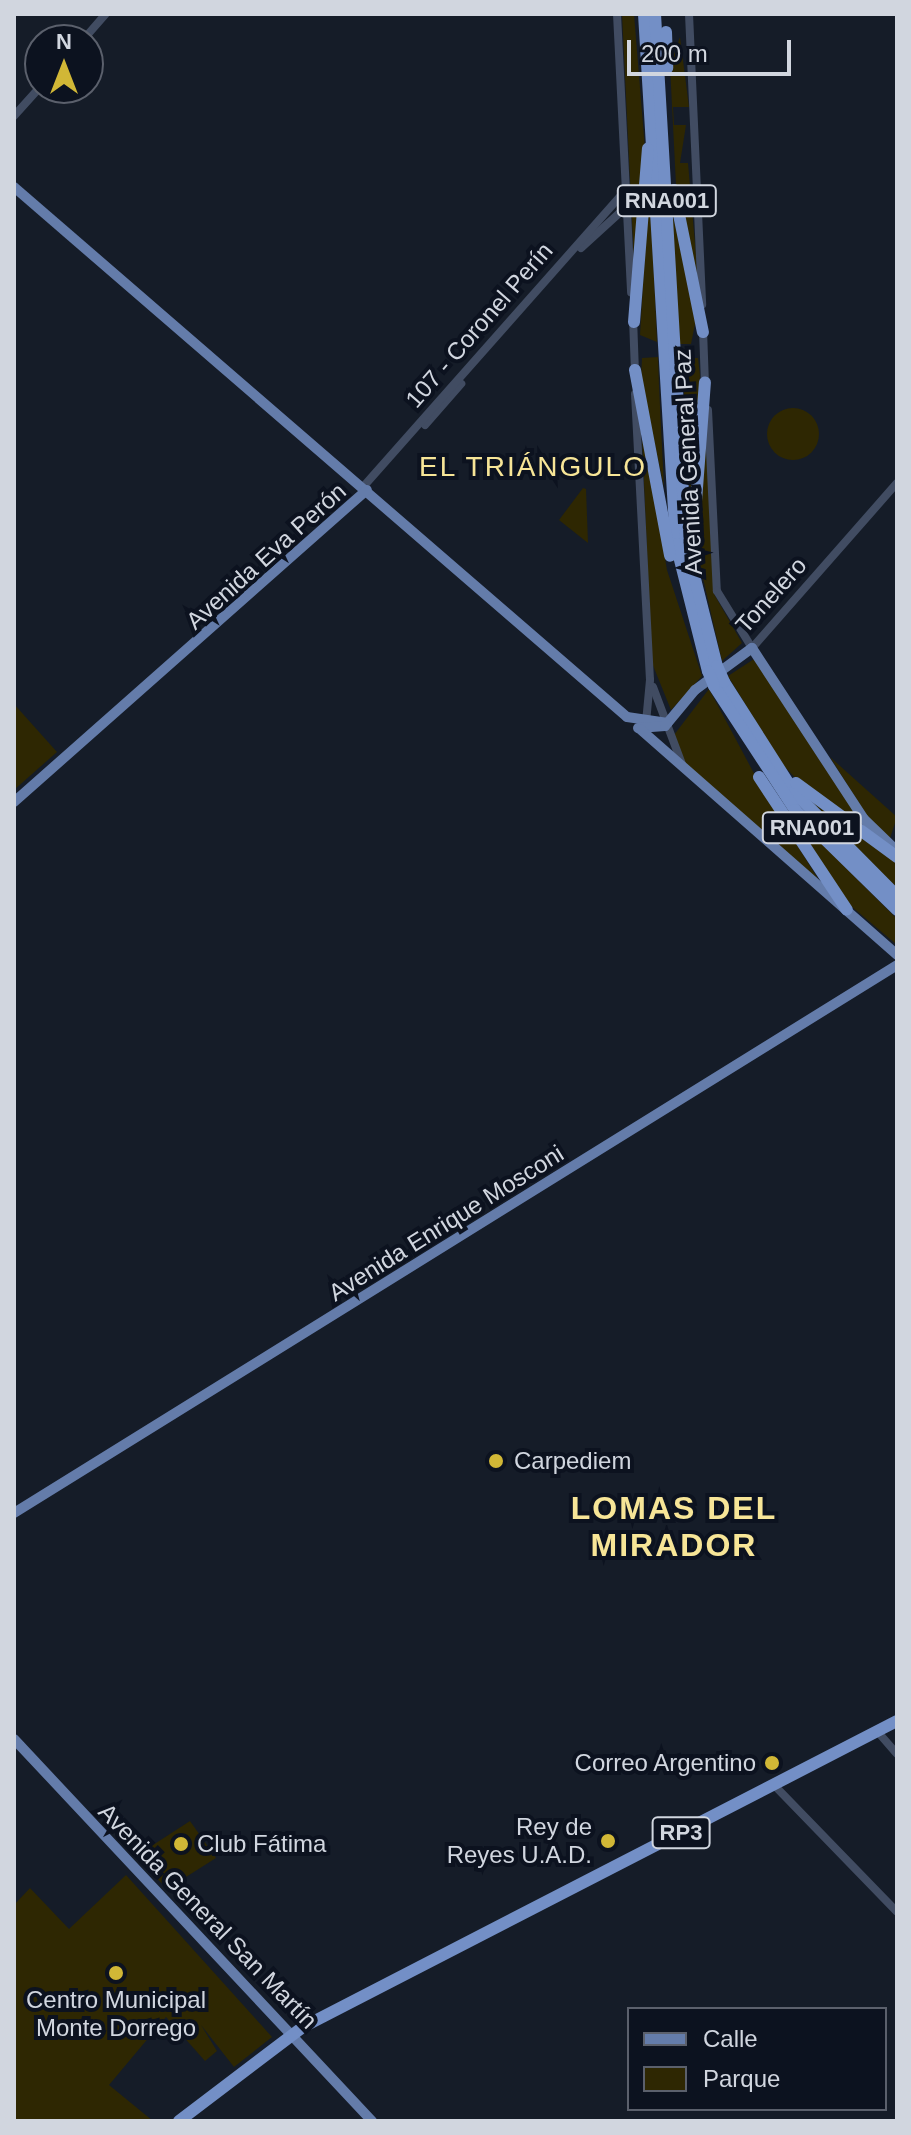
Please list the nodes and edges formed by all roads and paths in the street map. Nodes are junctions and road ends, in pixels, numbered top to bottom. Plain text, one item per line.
1 (617, 14) edge
2 (643, 14) edge
3 (655, 14) edge
4 (689, 14) edge
5 (666, 32) dead end
6 (660, 121) junction
7 (14, 187) edge
8 (626, 190) junction
9 (627, 206) junction
10 (634, 322) junction
11 (703, 332) junction
12 (635, 370) joint
13 (705, 382) junction
14 (640, 408) junction
15 (897, 483) edge
16 (365, 488) junction
17 (694, 613) junction
18 (752, 648) junction
19 (650, 680) junction
20 (719, 684) junction
21 (668, 723) junction
22 (640, 725) junction
23 (739, 735) junction
24 (757, 743) junction
25 (683, 769) junction
26 (14, 802) edge
27 (897, 851) edge
28 (897, 857) edge
29 (897, 896) edge
30 (847, 910) junction
31 (897, 910) edge
32 (897, 955) edge
33 (897, 965) edge
34 (14, 1513) edge
35 (897, 1721) edge
36 (877, 1731) junction
37 (14, 1739) edge
38 (897, 1754) edge
39 (773, 1784) junction
40 (897, 1912) edge
41 (291, 2035) junction
42 (179, 2121) edge
43 (372, 2121) edge

1 - 8 street
2 - 6 highway, Avenida General Paz / RNA001
3 - 6 highway, Avenida General Paz / RNA001
4 - 11 street, Avenida General Paz
5 - 6 highway
6 - 10 highway
6 - 11 highway
6 - 17 highway, Avenida General Paz / RNA001
7 - 16 main road
8 - 9 street
8 - 16 street, 107 - Coronel Perín
9 - 10 street
9 - 16 street, 107 - Coronel Perín
10 - 12 street
11 - 13 street, Avenida General Paz
12 - 14 highway
13 - 17 highway
13 - 18 street, Avenida General Paz
14 - 17 highway
14 - 19 street
15 - 18 street, Tonelero
16 - 22 main road
16 - 26 main road, Avenida Eva Perón
17 - 20 highway, Avenida General Paz / RNA001, bridge
18 - 21 main road, Tonelero
18 - 27 main road, Avenida General Paz
19 - 21 street
19 - 22 street
20 - 23 highway, Avenida General Paz / RNA001
20 - 24 highway, Avenida General Paz / RNA001
21 - 22 main road
21 - 25 street
22 - 25 main road
23 - 30 highway
23 - 31 highway, Avenida General Paz / RNA001
24 - 28 highway
24 - 29 highway, Avenida General Paz / RNA001
25 - 30 main road
30 - 32 main road
33 - 34 main road, Avenida Enrique Mosconi
35 - 36 highway, RP3
36 - 38 street
36 - 39 highway, RP3
37 - 41 main road, Avenida General San Martín
39 - 40 street
39 - 41 highway, RP3
41 - 42 highway, RP3
41 - 43 main road, Avenida General San Martín

